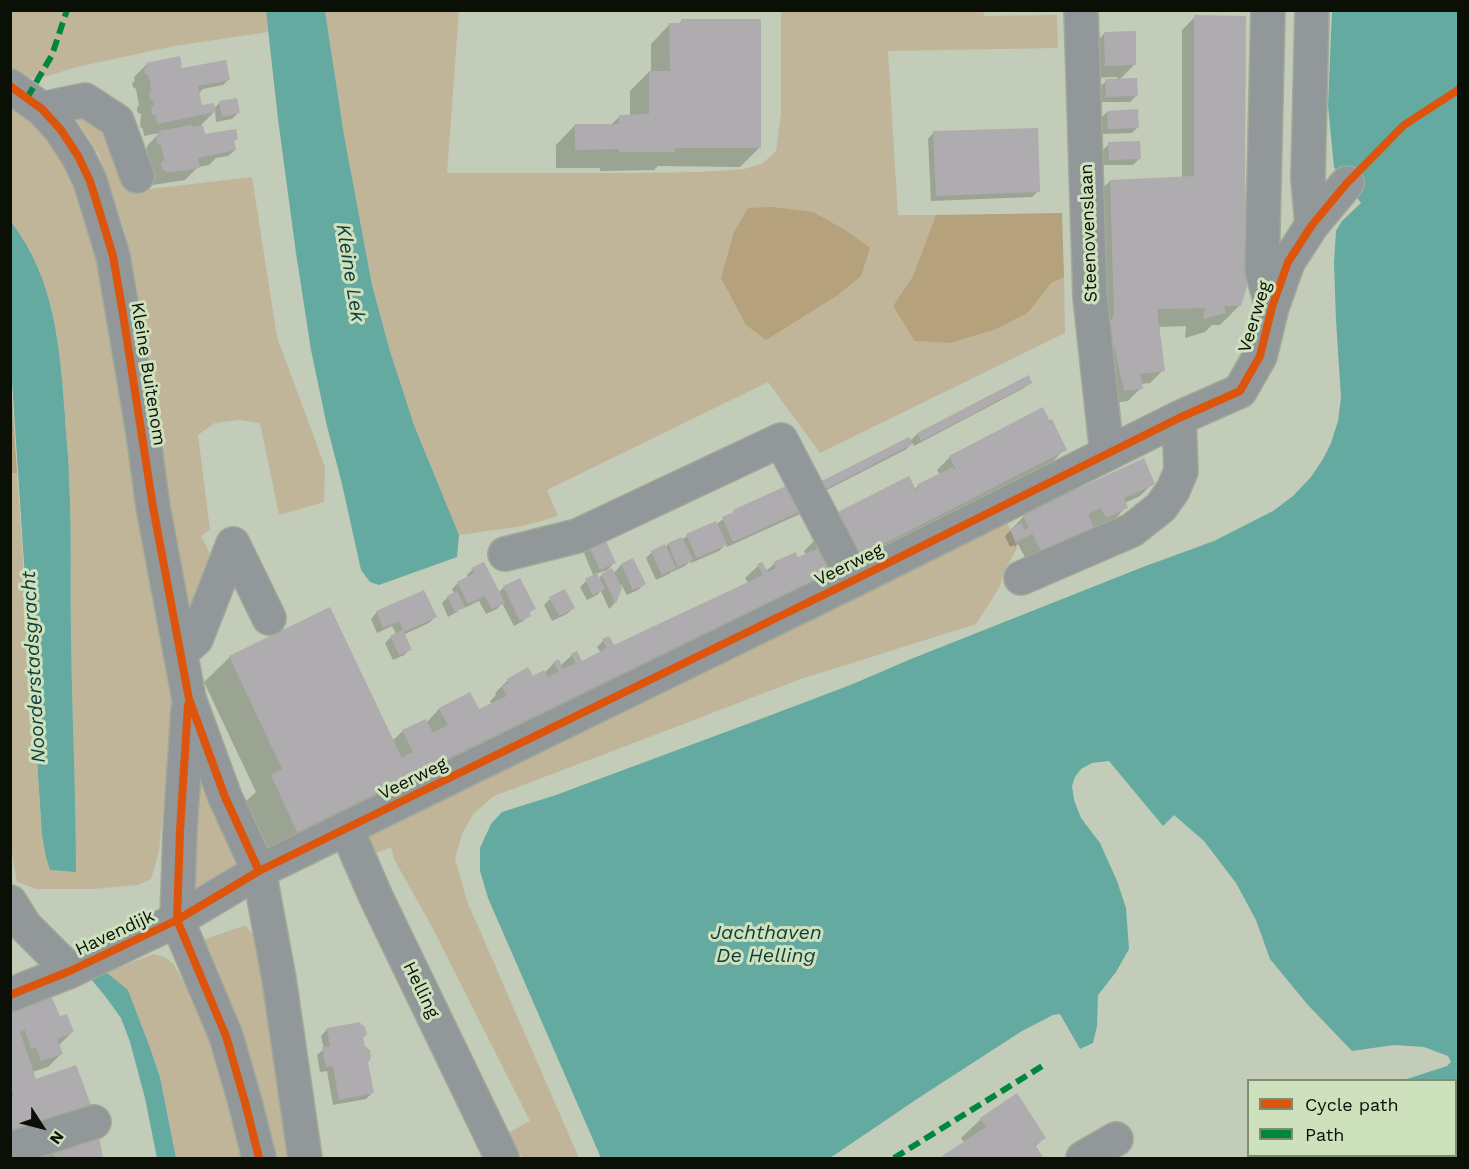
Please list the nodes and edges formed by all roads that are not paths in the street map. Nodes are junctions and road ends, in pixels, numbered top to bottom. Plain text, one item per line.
1 (1082, 10) edge
2 (1268, 10) edge
3 (1312, 10) edge
4 (10, 86) edge
5 (42, 108) junction
6 (137, 176) dead end
7 (1347, 183) dead end
8 (1312, 225) junction
9 (1272, 307) junction
10 (1179, 418) junction
11 (1107, 454) junction
12 (505, 554) dead end
13 (1021, 578) dead end
14 (854, 580) junction
15 (268, 618) dead end
16 (180, 653) junction
17 (189, 699) junction
18 (346, 828) junction
19 (258, 871) junction
20 (10, 902) edge
21 (177, 920) junction
22 (70, 971) junction
23 (10, 995) edge
24 (94, 1122) dead end
25 (1116, 1139) dead end
26 (10, 1149) edge
27 (495, 1155) edge
28 (259, 1158) edge
29 (305, 1158) edge
30 (1083, 1158) edge

1 - 11 street, Steenovenslaan
2 - 9 street, Veerweg
3 - 8 street
4 - 5 street, Kleine Buitenom
5 - 6 street
5 - 16 street, Kleine Buitenom
7 - 8 street, Veerweg
8 - 9 street, Veerweg
9 - 10 street, Veerweg
10 - 11 street, Veerweg
10 - 13 street
11 - 14 street, Veerweg
12 - 14 street, Veerweg
14 - 18 street, Veerweg
15 - 16 street
16 - 17 street, Kleine Buitenom
17 - 19 street, Kleine Buitenom
17 - 21 street, Kleine Buitenom
18 - 19 street, Veerweg
18 - 27 street, Helling
19 - 21 street, Havendijk
19 - 29 street
20 - 22 street
21 - 22 street, Havendijk
21 - 28 street
22 - 23 street, Havendijk
24 - 26 street
25 - 30 street

